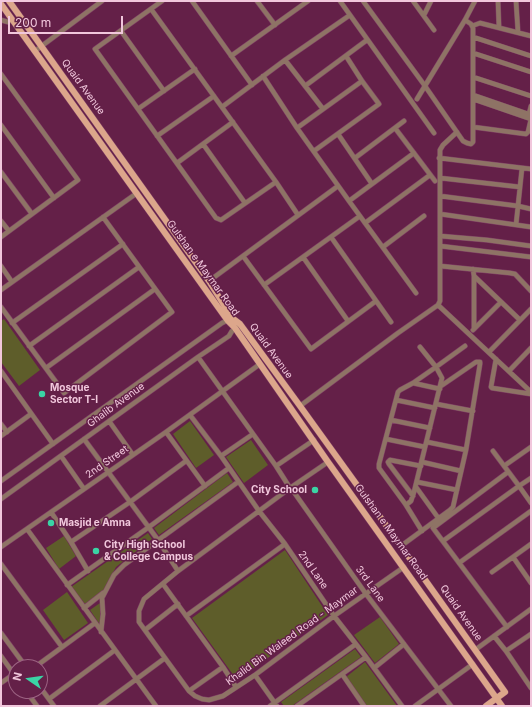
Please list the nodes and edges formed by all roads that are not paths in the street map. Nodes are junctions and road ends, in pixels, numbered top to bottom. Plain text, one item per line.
1 (9, 1) edge
2 (162, 1) edge
3 (192, 1) edge
4 (257, 1) edge
5 (308, 1) edge
6 (340, 1) edge
7 (364, 1) edge
8 (413, 1) edge
9 (431, 1) edge
10 (475, 1) edge
11 (498, 1) edge
12 (516, 1) edge
13 (100, 2) edge
14 (302, 3) edge
15 (1, 4) edge
16 (151, 9) junction
17 (350, 15) junction
18 (424, 15) junction
19 (11, 19) junction
20 (1, 20) edge
21 (465, 20) junction
22 (275, 25) junction
23 (472, 26) junction
24 (499, 27) junction
25 (434, 30) dead end
26 (121, 31) junction
27 (518, 32) junction
28 (531, 36) edge
29 (473, 37) junction
30 (367, 40) junction
31 (42, 46) junction
32 (35, 51) junction
33 (473, 53) junction
34 (231, 56) junction
35 (346, 56) junction
36 (531, 56) edge
37 (285, 60) junction
38 (195, 69) junction
39 (531, 72) edge
40 (1, 74) edge
41 (263, 76) junction
42 (473, 76) junction
43 (362, 81) junction
44 (252, 85) junction
45 (305, 86) junction
46 (425, 86) junction
47 (164, 91) junction
48 (214, 96) junction
49 (531, 96) edge
50 (473, 97) junction
51 (417, 99) dead end
52 (531, 106) edge
53 (222, 107) junction
54 (138, 109) junction
55 (323, 109) junction
56 (530, 116) edge
57 (404, 121) dead end
58 (233, 122) junction
59 (1, 125) edge
60 (473, 127) junction
61 (297, 128) junction
62 (395, 128) junction
63 (457, 132) junction
64 (434, 133) dead end
65 (338, 134) junction
66 (157, 136) junction
67 (203, 144) junction
68 (314, 151) junction
69 (414, 153) junction
70 (355, 158) junction
71 (440, 158) junction
72 (177, 163) junction
73 (522, 168) junction
74 (531, 169) edge
75 (1, 172) edge
76 (430, 175) junction
77 (440, 178) junction
78 (435, 181) dead end
79 (276, 182) junction
80 (372, 184) junction
81 (338, 186) junction
82 (520, 187) junction
83 (137, 193) junction
84 (440, 196) junction
85 (54, 198) junction
86 (349, 201) junction
87 (245, 204) junction
88 (518, 206) junction
89 (531, 209) edge
90 (32, 214) junction
91 (440, 214) junction
92 (298, 215) junction
93 (360, 216) junction
94 (424, 216) dead end
95 (103, 217) junction
96 (1, 221) edge
97 (365, 223) junction
98 (516, 225) junction
99 (531, 227) edge
100 (8, 231) junction
101 (440, 236) junction
102 (1, 237) edge
103 (331, 237) junction
104 (123, 244) junction
105 (440, 246) junction
106 (531, 246) edge
107 (383, 247) junction
108 (243, 256) junction
109 (303, 257) junction
110 (531, 257) edge
111 (1, 266) edge
112 (440, 266) junction
113 (139, 267) junction
114 (473, 269) junction
115 (474, 276) junction
116 (209, 281) junction
117 (12, 282) junction
118 (264, 285) junction
119 (155, 289) junction
120 (530, 289) edge
121 (1, 290) edge
122 (416, 293) dead end
123 (376, 301) junction
124 (501, 302) junction
125 (438, 305) junction
126 (1, 308) edge
127 (531, 309) edge
128 (230, 319) junction
129 (520, 320) junction
130 (348, 321) junction
131 (391, 322) dead end
132 (12, 323) junction
133 (237, 326) junction
134 (474, 329) junction
135 (469, 334) junction
136 (29, 346) junction
137 (465, 346) dead end
138 (420, 347) dead end
139 (531, 348) edge
140 (489, 352) junction
141 (198, 357) junction
142 (496, 359) junction
143 (260, 364) junction
144 (436, 367) junction
145 (46, 368) junction
146 (1, 371) edge
147 (509, 371) junction
148 (413, 383) junction
149 (440, 387) junction
150 (222, 391) junction
151 (531, 393) edge
152 (396, 400) junction
153 (300, 406) junction
154 (436, 406) junction
155 (473, 411) junction
156 (31, 414) junction
157 (190, 415) junction
158 (391, 420) junction
159 (109, 421) junction
160 (1, 424) edge
161 (430, 428) junction
162 (7, 432) junction
163 (166, 432) junction
164 (253, 434) junction
165 (1, 436) edge
166 (84, 439) junction
167 (386, 439) junction
168 (314, 440) junction
169 (427, 442) junction
170 (53, 444) junction
171 (425, 447) junction
172 (531, 447) edge
173 (466, 450) junction
174 (493, 451) dead end
175 (133, 455) junction
176 (61, 456) junction
177 (221, 456) junction
178 (186, 461) junction
179 (328, 462) junction
180 (421, 464) junction
181 (276, 466) junction
182 (504, 466) junction
183 (229, 468) junction
184 (461, 471) junction
185 (109, 472) junction
186 (508, 472) junction
187 (531, 478) edge
188 (1, 481) edge
189 (238, 482) junction
190 (417, 482) junction
191 (205, 486) junction
192 (519, 486) junction
193 (416, 487) junction
194 (290, 488) junction
195 (84, 490) junction
196 (456, 490) junction
197 (413, 496) junction
198 (1, 499) edge
199 (130, 502) junction
200 (531, 503) edge
201 (406, 505) junction
202 (531, 510) edge
203 (258, 511) junction
204 (51, 512) junction
205 (439, 519) junction
206 (149, 527) junction
207 (27, 529) junction
208 (422, 531) junction
209 (158, 540) junction
210 (443, 541) junction
211 (71, 542) junction
212 (285, 544) junction
213 (531, 544) edge
214 (401, 546) junction
215 (1, 547) edge
216 (513, 557) junction
217 (460, 563) junction
218 (1, 564) edge
219 (404, 567) junction
220 (88, 571) junction
221 (178, 571) junction
222 (492, 572) dead end
223 (531, 583) edge
224 (163, 584) junction
225 (68, 585) junction
226 (105, 592) junction
227 (366, 594) junction
228 (178, 604) junction
229 (84, 608) junction
230 (531, 609) edge
231 (186, 616) junction
232 (334, 616) junction
233 (95, 623) junction
234 (507, 626) junction
235 (145, 630) junction
236 (101, 632) junction
237 (1, 633) edge
238 (531, 634) edge
239 (494, 636) junction
240 (356, 644) junction
241 (404, 644) junction
242 (62, 647) junction
243 (115, 650) junction
244 (475, 650) junction
245 (506, 652) junction
246 (1, 656) edge
247 (366, 657) junction
248 (165, 658) junction
249 (20, 659) edge
250 (45, 659) edge
251 (473, 664) junction
252 (8, 666) edge
253 (223, 667) junction
254 (374, 668) junction
255 (342, 674) junction
256 (254, 675) junction
257 (136, 679) junction
258 (236, 687) junction
259 (531, 688) edge
260 (439, 689) junction
261 (190, 691) junction
262 (497, 698) junction
263 (49, 699) joint
264 (276, 704) edge
265 (362, 704) edge
266 (54, 706) edge
267 (100, 706) edge
268 (156, 706) edge
269 (270, 706) edge
270 (297, 706) edge
271 (355, 706) edge
272 (402, 706) edge
273 (415, 706) edge
274 (451, 706) edge
275 (486, 706) edge
276 (502, 706) edge

1 - 31 main road, Quaid Avenue
2 - 16 street
3 - 34 street
4 - 22 street
5 - 14 street
6 - 17 street
7 - 46 street
8 - 18 street
9 - 18 street
10 - 21 street
11 - 24 street
12 - 27 street
13 - 31 street
14 - 22 street
15 - 19 main road, Gulshan e Maymar Road
16 - 26 street
16 - 38 street
17 - 30 street
17 - 37 street
18 - 25 street
19 - 20 street
19 - 32 main road, Gulshan e Maymar Road
21 - 23 street
21 - 46 street
22 - 34 street
23 - 24 street
23 - 29 street
24 - 27 street
26 - 47 street
26 - 54 street
27 - 28 street
29 - 33 street
29 - 36 street
30 - 35 street
30 - 64 street
31 - 32 street
31 - 116 main road, Quaid Avenue
32 - 83 main road, Gulshan e Maymar Road
33 - 39 street
33 - 42 street
34 - 44 street
35 - 43 street
35 - 45 street
37 - 41 street
37 - 45 street
38 - 47 street
38 - 48 street
40 - 85 street
41 - 44 street
41 - 61 street
42 - 49 street
42 - 50 street
43 - 55 street
43 - 65 street
44 - 53 street
45 - 55 street
46 - 51 street
46 - 63 street
47 - 54 street
48 - 53 street
48 - 66 street
50 - 56 street
50 - 60 street
52 - 56 street
53 - 58 street
54 - 66 street
55 - 61 street
56 - 60 street
57 - 62 street
58 - 67 street
58 - 79 street
59 - 85 street
60 - 63 street
61 - 68 street
62 - 69 street
62 - 70 street
63 - 71 street
65 - 68 street
65 - 70 street
66 - 72 street
67 - 72 street
67 - 87 street
68 - 81 street
69 - 76 street
69 - 80 street
70 - 80 street
71 - 73 street
71 - 77 street
72 - 87 street
73 - 74 street
73 - 82 street
75 - 90 street
76 - 78 street
76 - 97 street
77 - 82 street
77 - 84 street
79 - 87 street
79 - 92 street
80 - 86 street
81 - 86 street
81 - 92 street
82 - 88 street
83 - 95 street
83 - 128 main road, Gulshan e Maymar Road
84 - 88 street
84 - 91 street
85 - 90 street
86 - 93 street
88 - 89 street
88 - 98 street
90 - 100 street
91 - 98 street
91 - 101 street
92 - 108 street
93 - 97 street
93 - 103 street
94 - 107 street
95 - 104 street
95 - 117 street
96 - 100 street
97 - 107 street
98 - 99 street
100 - 102 street
101 - 105 street
101 - 106 street
103 - 109 street
103 - 123 street
104 - 113 street
104 - 132 street
105 - 110 street
105 - 112 street
107 - 122 street
108 - 116 street
108 - 118 street
109 - 118 street
109 - 130 street
111 - 117 street
112 - 114 street
112 - 125 street
113 - 119 street
113 - 136 street
114 - 115 street
114 - 120 street
115 - 124 street
115 - 134 street
116 - 128 main road, Quaid Avenue
117 - 121 street
118 - 130 street
119 - 145 street
119 - 145 street
123 - 130 street
123 - 131 street
124 - 129 street
124 - 134 street
125 - 135 street
125 - 153 street
126 - 132 street
127 - 129 street
128 - 133 main road, Quaid Avenue
128 - 170 street, Ghalib Avenue
129 - 140 street
132 - 136 street
133 - 141 street, Ghalib Avenue
133 - 143 main road, Gulshan e Maymar Road
133 - 153 main road, Quaid Avenue
134 - 135 street
135 - 140 street
136 - 145 street
137 - 144 street
138 - 144 street
139 - 147 street
140 - 142 street
141 - 150 street, 3rd Lane
141 - 159 street, Ghalib Avenue
142 - 147 street
142 - 151 street
143 - 150 street, 2nd Street
143 - 168 main road, Gulshan e Maymar Road
144 - 148 street
144 - 149 street
146 - 156 street
147 - 151 street
148 - 149 street
148 - 152 street
149 - 154 street
149 - 155 street
150 - 157 street, 2nd Street
150 - 164 street, 3rd Lane
152 - 154 street
152 - 158 street
153 - 214 main road, Quaid Avenue
154 - 155 street
154 - 161 street
155 - 173 street
156 - 162 street
156 - 170 street
157 - 163 street, 2nd Street
157 - 177 street
158 - 161 street
158 - 167 street
159 - 166 street, Ghalib Avenue
159 - 175 street
160 - 162 street
161 - 169 street
162 - 165 street
163 - 175 street, 2nd Street
163 - 178 street
164 - 177 street
164 - 181 street, 3rd Lane
166 - 176 street, Ghalib Avenue
166 - 185 street
167 - 171 street
167 - 201 street
168 - 179 main road, Gulshan e Maymar Road
168 - 181 street
169 - 171 street
169 - 173 street
170 - 188 street, Ghalib Avenue
171 - 180 street
172 - 182 street
173 - 184 street
174 - 182 street
175 - 185 street, 2nd Street
176 - 195 street
176 - 198 street, Ghalib Avenue
177 - 183 street
178 - 191 street
178 - 199 street
179 - 194 street, Khalid Bin Waleed Road - Maymar
179 - 219 main road, Gulshan e Maymar Road
180 - 184 street
180 - 190 street
180 - 197 street
181 - 194 street, 3rd Lane
182 - 186 street
183 - 189 street
183 - 191 street
184 - 196 street
185 - 195 street, 2nd Street
185 - 199 street
186 - 192 street
186 - 210 street
187 - 192 street
189 - 203 street, 2nd Lane
189 - 209 street
190 - 193 street
190 - 196 street
191 - 206 street
192 - 200 street
192 - 210 street
193 - 197 street
193 - 205 street
194 - 203 street, Khalid Bin Waleed Road - Maymar
194 - 227 street, 3rd Lane
195 - 204 street, 2nd Street
196 - 205 street
197 - 201 street
199 - 206 street
199 - 211 street
201 - 208 street
202 - 217 street
203 - 212 street, 2nd Lane
203 - 221 street, Khalid Bin Waleed Road - Maymar
204 - 207 street, 2nd Street
204 - 211 street
205 - 208 street
206 - 209 street
206 - 220 street
207 - 215 street, 2nd Street
207 - 225 street
208 - 214 street
209 - 221 street
209 - 226 street
210 - 217 street
211 - 220 street
212 - 231 street
212 - 232 street, 2nd Lane
213 - 216 street
214 - 244 main road, Quaid Avenue
216 - 222 street
216 - 223 street
217 - 234 street
218 - 242 street
219 - 227 street, Khalid Bin Waleed Road - Maymar
219 - 251 main road, Gulshan e Maymar Road
220 - 225 street
221 - 224 street, Khalid Bin Waleed Road - Maymar
224 - 228 street
224 - 235 street, Khalid Bin Waleed Road - Maymar
225 - 229 street
226 - 229 street
226 - 236 street
227 - 232 street, Khalid Bin Waleed Road - Maymar
227 - 241 street, 3rd Lane
228 - 231 street
228 - 235 street
229 - 233 street
230 - 234 street
231 - 253 street
232 - 240 street, 2nd Lane
232 - 256 street, Khalid Bin Waleed Road - Maymar
233 - 236 street
233 - 242 street
234 - 239 street
235 - 248 street, Khalid Bin Waleed Road - Maymar
236 - 243 street
237 - 249 street
238 - 245 street
239 - 244 street
239 - 245 street
240 - 247 street, 2nd Lane
240 - 264 street
241 - 254 street
241 - 260 street, 3rd Lane
242 - 250 street
243 - 257 street
243 - 263 street
244 - 262 main road, Quaid Avenue
245 - 259 street
246 - 252 street
247 - 254 street, 2nd Lane
247 - 255 street
248 - 257 street
248 - 261 street, Khalid Bin Waleed Road - Maymar
251 - 260 street
251 - 262 main road, Gulshan e Maymar Road
253 - 258 street
253 - 261 street
254 - 272 street, 2nd Lane
255 - 265 street
255 - 270 street
256 - 258 street, Khalid Bin Waleed Road - Maymar
256 - 264 street
257 - 267 street
257 - 268 street
258 - 261 street, Khalid Bin Waleed Road - Maymar
260 - 273 street
260 - 274 street, 3rd Lane
262 - 275 main road, Quaid Avenue
262 - 276 main road, Gulshan e Maymar Road
263 - 266 street
264 - 269 street
265 - 271 street

